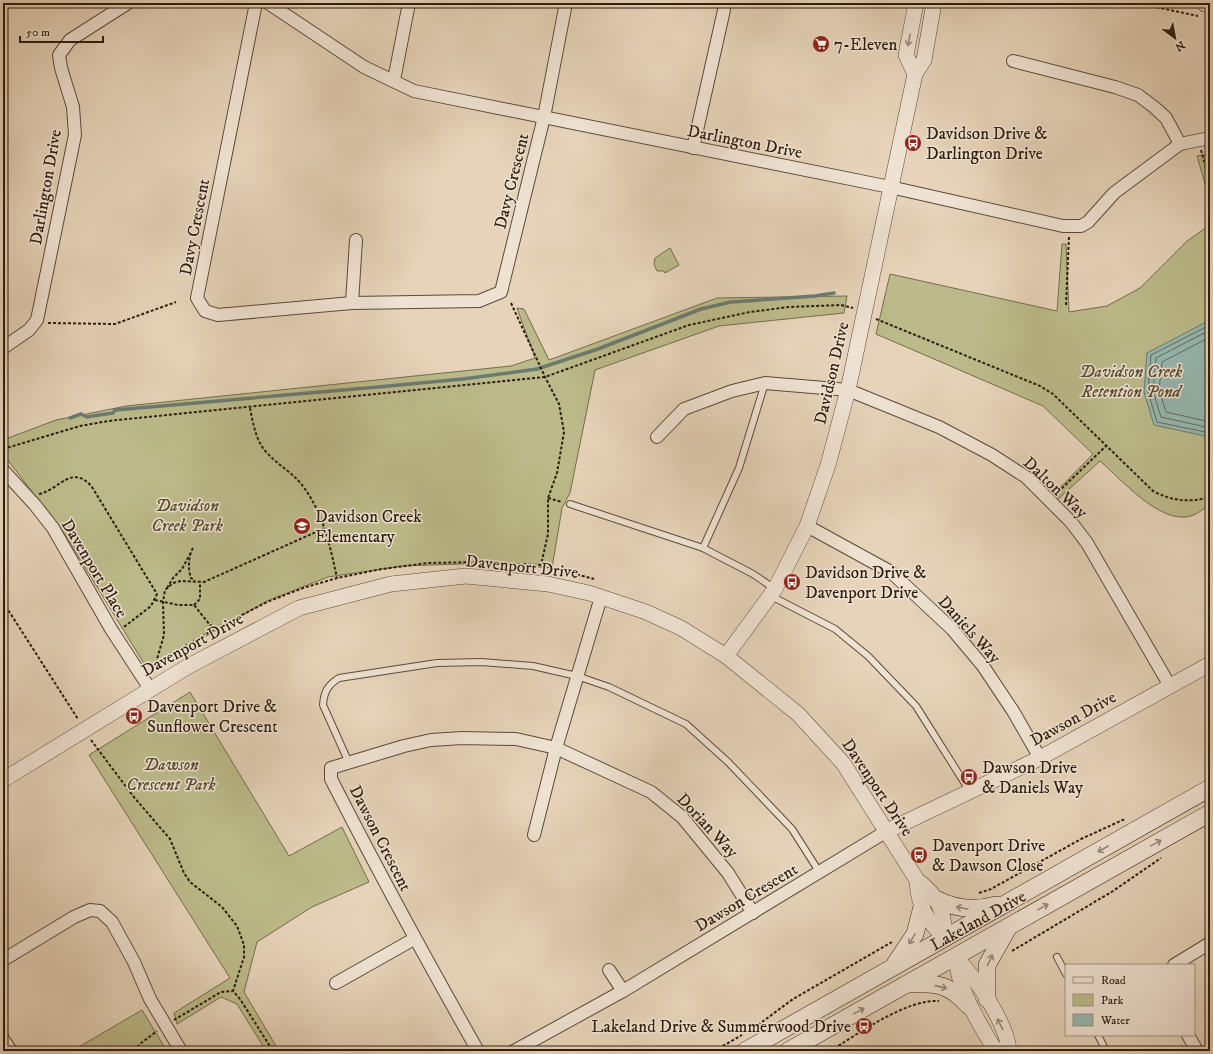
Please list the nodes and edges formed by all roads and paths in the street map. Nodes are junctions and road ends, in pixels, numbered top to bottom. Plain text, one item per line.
1 (128, 3) edge
2 (256, 3) edge
3 (268, 3) edge
4 (409, 3) edge
5 (566, 3) edge
6 (916, 3) edge
7 (934, 3) edge
8 (1137, 3) edge
9 (1206, 8) edge
10 (724, 10) dead end
11 (1013, 61) dead end
12 (915, 74) junction
13 (394, 80) junction
14 (544, 117) junction
15 (1210, 138) edge
16 (1180, 144) junction
17 (693, 148) junction
18 (1201, 149) dead end
19 (1210, 183) edge
20 (890, 187) junction
21 (1069, 235) dead end
22 (356, 240) dead end
23 (176, 302) dead end
24 (352, 303) junction
25 (511, 303) dead end
26 (1066, 305) dead end
27 (864, 314) junction
28 (48, 323) dead end
29 (3, 348) edge
30 (545, 377) junction
31 (765, 383) junction
32 (848, 390) junction
33 (250, 407) junction
34 (657, 437) dead end
35 (1106, 446) junction
36 (3, 448) edge
37 (3, 470) edge
38 (37, 495) dead end
39 (1210, 497) edge
40 (548, 498) junction
41 (1050, 501) junction
42 (570, 504) joint
43 (807, 526) junction
44 (325, 528) junction
45 (193, 548) dead end
46 (703, 548) junction
47 (190, 554) junction
48 (594, 579) dead end
49 (196, 582) junction
50 (200, 583) junction
51 (165, 590) junction
52 (772, 592) junction
53 (600, 597) junction
54 (155, 600) junction
55 (3, 602) edge
56 (163, 602) junction
57 (194, 604) junction
58 (217, 628) junction
59 (124, 632) dead end
60 (726, 656) junction
61 (158, 663) junction
62 (1210, 664) edge
63 (146, 665) dead end
64 (577, 676) junction
65 (1170, 686) junction
66 (150, 689) junction
67 (76, 717) dead end
68 (95, 747) dead end
69 (556, 748) junction
70 (1040, 758) junction
71 (349, 763) junction
72 (1210, 772) edge
73 (3, 780) edge
74 (1207, 782) edge
75 (969, 790) junction
76 (1210, 813) edge
77 (1129, 817) dead end
78 (887, 832) junction
79 (534, 835) dead end
80 (1167, 854) dead end
81 (820, 873) junction
82 (976, 894) dead end
83 (1013, 900) junction
84 (929, 903) junction
85 (752, 913) junction
86 (990, 914) junction
87 (1002, 930) junction
88 (897, 938) dead end
89 (946, 938) junction
90 (966, 938) junction
91 (414, 939) junction
92 (1210, 943) edge
93 (934, 956) junction
94 (1007, 956) dead end
95 (956, 957) junction
96 (1057, 958) dead end
97 (3, 960) edge
98 (1176, 964) edge
99 (893, 967) junction
100 (609, 970) dead end
101 (1065, 972) edge
102 (336, 983) dead end
103 (906, 984) junction
104 (233, 991) junction
105 (623, 992) junction
106 (987, 999) junction
107 (940, 1001) dead end
108 (970, 1006) junction
109 (165, 1026) junction
110 (1098, 1036) edge
111 (1189, 1036) edge
112 (3, 1038) edge
113 (11, 1051) edge
114 (134, 1051) edge
115 (180, 1051) edge
116 (273, 1051) edge
117 (478, 1051) edge
118 (514, 1051) edge
119 (714, 1051) edge
120 (745, 1051) edge
121 (788, 1051) edge
122 (830, 1051) edge
123 (999, 1051) edge
124 (1008, 1051) edge
125 (1106, 1051) edge
126 (1197, 1051) edge

1 - 29 street, Darlington Drive
2 - 24 street, Davy Crescent
3 - 13 street, Darlington Drive
4 - 13 street
5 - 14 street
6 -> 12 street
7 - 12 street, Davidson Drive
8 - 9 path
10 - 17 street
11 - 16 street
12 - 20 street, Davidson Drive
13 - 14 street, Darlington Drive
14 - 17 street, Darlington Drive
14 - 24 street, Davy Crescent
15 - 16 street, Darlington Drive
16 - 20 street, Darlington Drive
17 - 20 street, Darlington Drive
18 - 19 path
20 - 27 street, Davidson Drive
21 - 26 path
22 - 24 street
23 - 28 path
25 - 30 path
27 - 30 path
27 - 32 street, Davidson Drive
27 - 35 path
30 - 33 path
30 - 40 path
31 - 32 street, Dalton Way
31 - 34 street, Dalton Way
31 - 46 lane
32 - 41 street, Dalton Way
32 - 43 street, Davidson Drive
33 - 36 path
33 - 44 path
35 - 39 path
35 - 41 path
37 - 66 street, Davenport Place
38 - 54 path
40 - 42 path
40 - 48 path
41 - 65 street, Dalton Way
42 - 46 lane
43 - 52 street, Davidson Drive
43 - 70 street, Daniels Way
44 - 50 path
44 - 58 path
45 - 47 path
46 - 52 lane
47 - 49 path
47 - 51 path
49 - 50 path
49 - 51 path
50 - 57 path
51 - 56 path
52 - 60 street, Davidson Drive
52 - 75 lane
53 - 60 street, Davenport Drive
53 - 64 street
53 - 66 street, Davenport Drive
54 - 56 path
54 - 59 path
55 - 67 path
56 - 57 path
56 - 61 path
57 - 58 path
58 - 61 path
60 - 78 street, Davenport Drive
61 - 63 path
62 - 65 street, Dawson Drive
64 - 69 street
64 - 71 lane
64 - 81 lane
65 - 70 street, Dawson Drive
66 - 73 street, Davenport Drive
68 - 104 path
69 - 71 street, Dorian Way
69 - 79 street
69 - 85 street, Dorian Way
70 - 75 street, Dawson Drive
71 - 91 street, Dawson Crescent
72 - 74 path
74 -> 83 main road, Lakeland Drive
75 - 78 street, Dawson Drive
87 -> 76 main road, Lakeland Drive
77 - 82 path
78 - 81 street, Dawson Crescent
78 - 84 street, Davenport Drive
80 - 94 path
81 - 85 street, Dawson Crescent
83 -> 84 main road
83 - 86 main road, Lakeland Drive
84 - 89 street, Davenport Drive
84 -> 99 main road
85 - 105 street, Dawson Crescent
86 - 89 main road, Lakeland Drive
86 - 90 main road
87 - 90 main road
87 - 95 main road, Lakeland Drive
106 -> 87 main road
88 - 119 path
89 - 90 main road
89 - 93 main road
89 - 99 main road, Lakeland Drive
90 - 95 main road
91 - 102 street
91 - 117 street, Dawson Crescent
92 - 98 street
93 - 95 main road
93 - 99 main road
93 - 103 main road
95 - 103 main road, Lakeland Drive
95 - 106 street
95 - 108 street
96 - 101 lane
97 - 109 street
99 - 120 main road, Lakeland Drive
100 - 105 street
103 -> 108 main road
121 -> 103 main road, Lakeland Drive
104 - 109 path
104 - 116 path
105 - 118 street, Dawson Crescent
124 -> 106 street
107 - 122 path
108 - 123 street
109 - 114 path
109 - 115 street
110 - 125 lane
111 - 126 street
112 - 113 street

